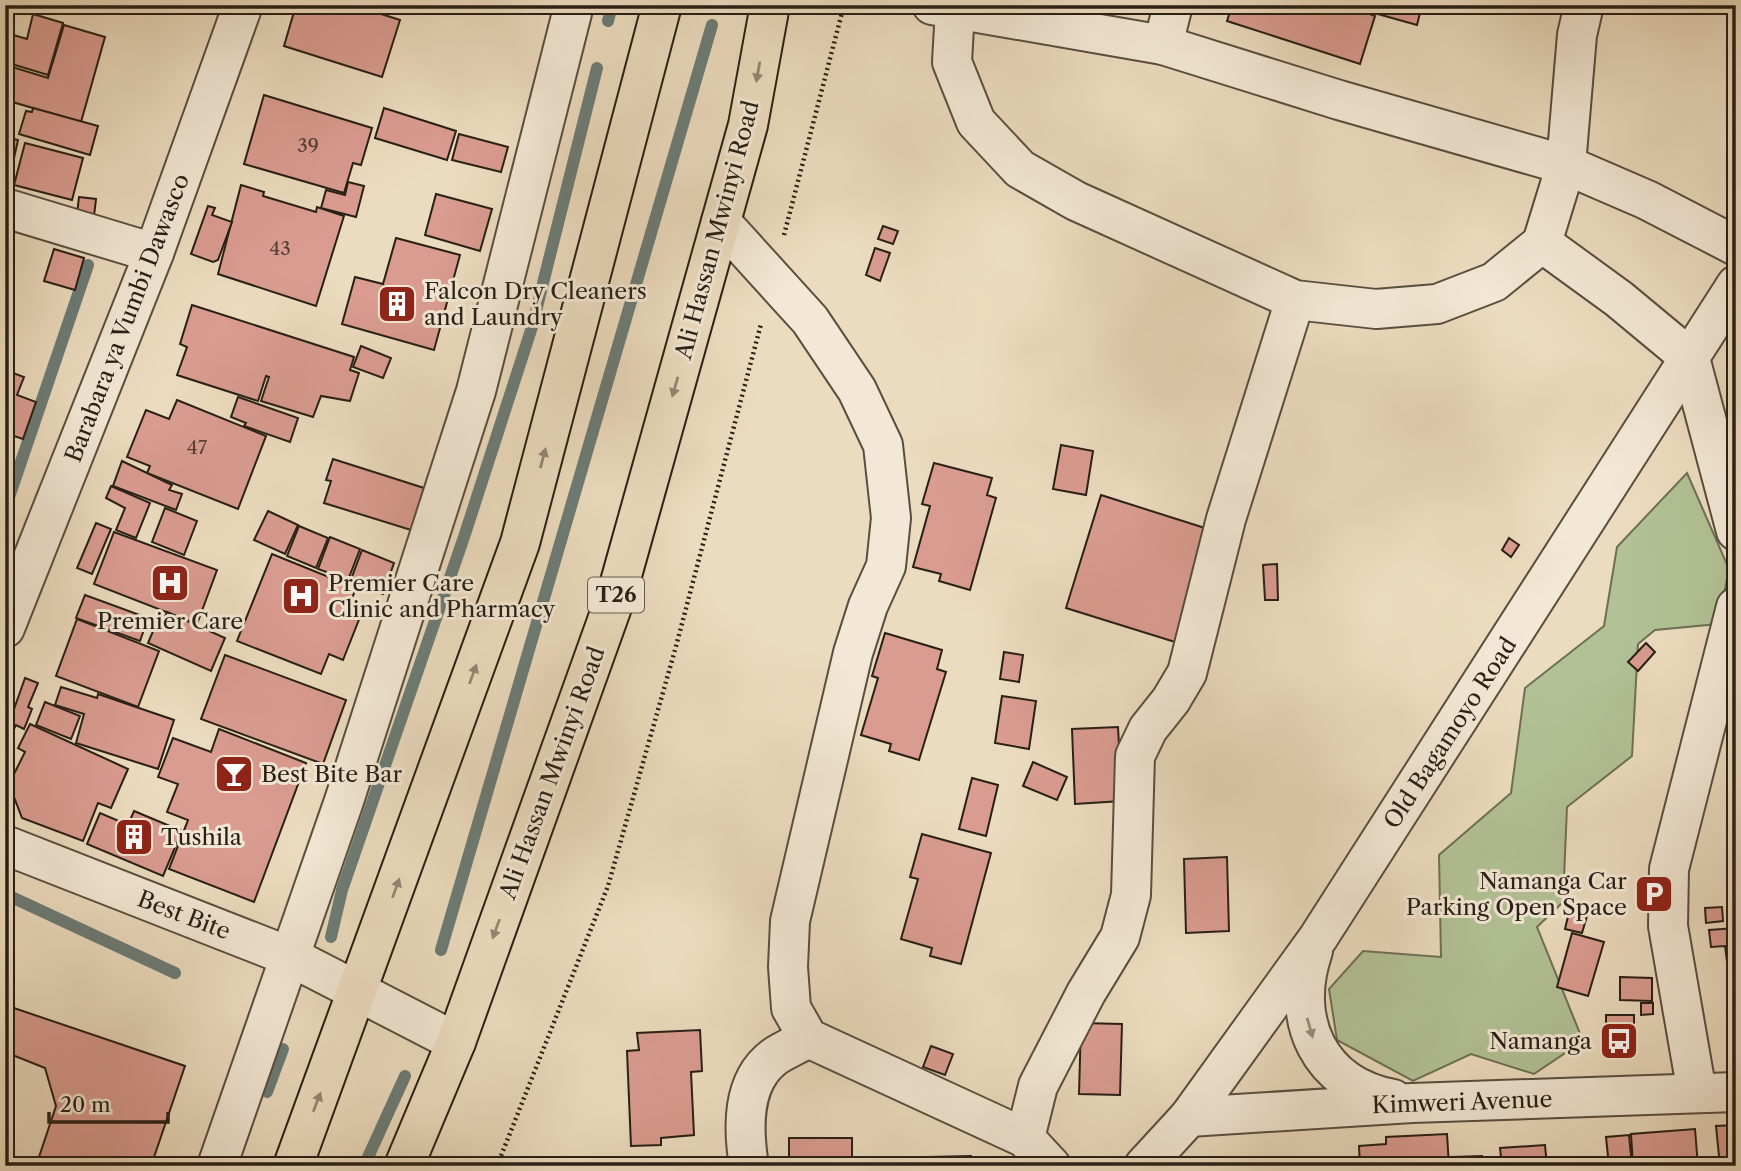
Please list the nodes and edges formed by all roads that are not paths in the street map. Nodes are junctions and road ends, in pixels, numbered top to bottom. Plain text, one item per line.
1 (243, 5) edge
2 (574, 5) edge
3 (662, 5) edge
4 (770, 5) edge
5 (1173, 5) edge
6 (1584, 5) edge
7 (944, 7) edge
8 (1163, 45) junction
9 (1566, 165) junction
10 (5, 208) edge
11 (721, 222) junction
12 (1542, 243) junction
13 (1736, 246) edge
14 (154, 253) junction
15 (1736, 286) edge
16 (1295, 300) junction
17 (1690, 358) junction
18 (1736, 531) edge
19 (1736, 607) edge
20 (5, 628) edge
21 (5, 845) edge
22 (1318, 938) junction
23 (292, 957) junction
24 (358, 994) junction
25 (808, 1038) junction
26 (456, 1042) junction
27 (1736, 1091) edge
28 (1697, 1093) junction
29 (1412, 1103) junction
30 (1189, 1116) junction
31 (1024, 1138) junction
32 (217, 1166) edge
33 (293, 1166) edge
34 (404, 1166) edge
35 (749, 1166) edge
36 (1051, 1166) edge
37 (1144, 1166) edge

1 - 14 street, Barabara ya Vumbi Dawasco
2 - 23 street
24 -> 3 highway
4 -> 11 highway, Ali Hassan Mwinyi Road / T26
5 - 8 street
6 - 9 street
7 - 8 street
7 - 16 street
8 - 9 street
9 - 12 street
9 - 13 street
10 - 14 street
11 - 25 street
11 -> 26 highway, Ali Hassan Mwinyi Road / T26
12 - 16 street
12 - 17 street
14 - 20 street, Barabara ya Vumbi Dawasco
15 - 17 street, Old Bagamoyo Road
16 - 31 street
17 - 18 street
17 - 22 street, Old Bagamoyo Road
19 - 28 street
21 - 23 street, Best Bite
22 -> 29 street
22 - 30 street, Old Bagamoyo Road
23 - 24 street, Best Bite
23 - 32 street
24 - 26 street, Best Bite
33 -> 24 highway
25 - 31 street
25 - 35 street
26 - 34 highway, Ali Hassan Mwinyi Road / T26
27 - 28 street, Kimweri Avenue
28 - 29 street, Kimweri Avenue
29 - 30 street, Kimweri Avenue
30 - 37 street, Old Bagamoyo Road
31 - 36 street

